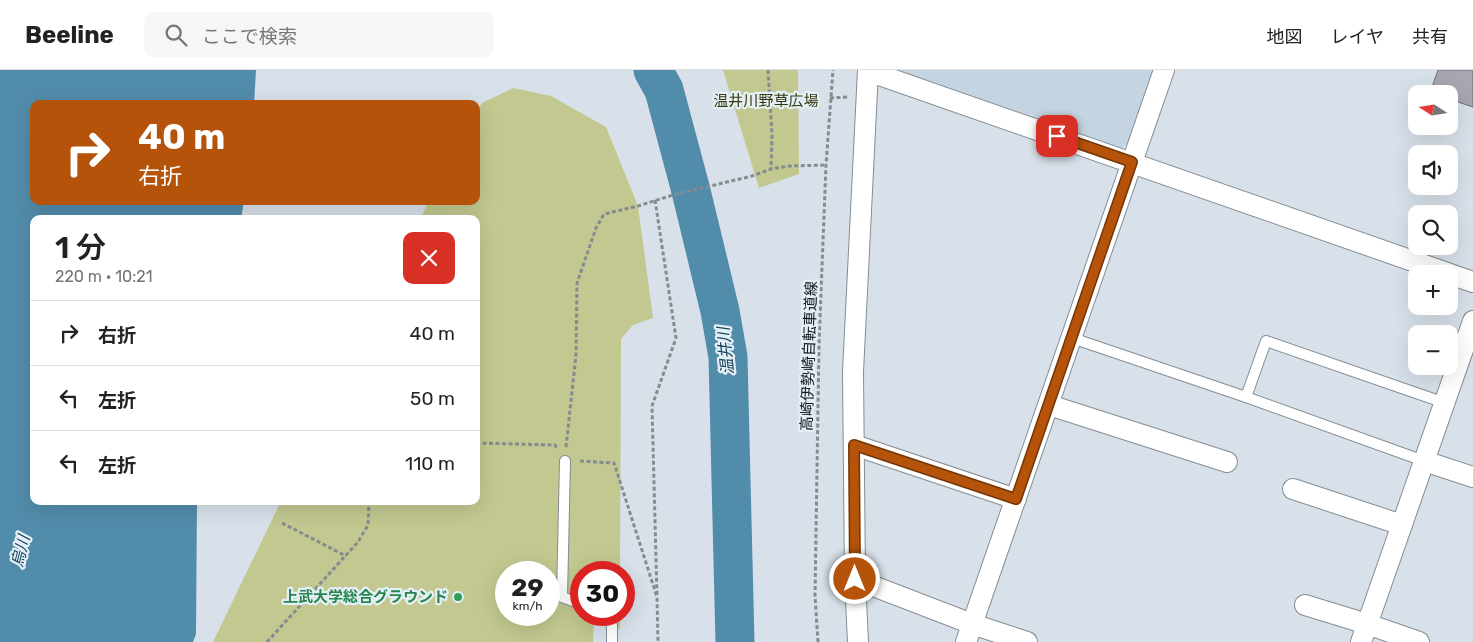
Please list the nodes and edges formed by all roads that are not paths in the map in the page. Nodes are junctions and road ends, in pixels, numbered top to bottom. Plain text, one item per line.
1 (868, 70) edge
2 (1164, 70) edge
3 (1132, 162) junction
4 (1473, 282) edge
5 (1473, 321) edge
6 (1072, 338) junction
7 (1467, 355) edge
8 (1246, 397) junction
9 (1445, 403) junction
10 (1049, 405) junction
11 (854, 445) junction
12 (564, 460) road end
13 (1424, 460) junction
14 (1227, 462) dead end
15 (1473, 477) edge
16 (1293, 489) dead end
17 (1016, 499) junction
18 (1402, 525) junction
19 (855, 579) junction
20 (570, 600) edge
21 (1304, 605) dead end
22 (612, 626) edge
23 (969, 633) edge
24 (1364, 633) edge
25 (612, 642) edge
26 (858, 642) edge
27 (1027, 642) edge
28 (1419, 642) edge

1 - 3 street
1 - 11 street
2 - 3 street
3 - 4 street
3 - 6 street
5 - 7 street
6 - 8 lane
6 - 10 street
7 - 9 street
8 - 9 lane
8 - 13 lane
9 - 13 street
10 - 14 street
10 - 17 street
11 - 17 street
11 - 19 street
12 - 20 lane
13 - 15 street
13 - 18 street
16 - 18 street
17 - 23 street
18 - 24 street
19 - 23 street
19 - 26 street
21 - 24 street
22 - 25 lane
23 - 27 street
24 - 28 street

